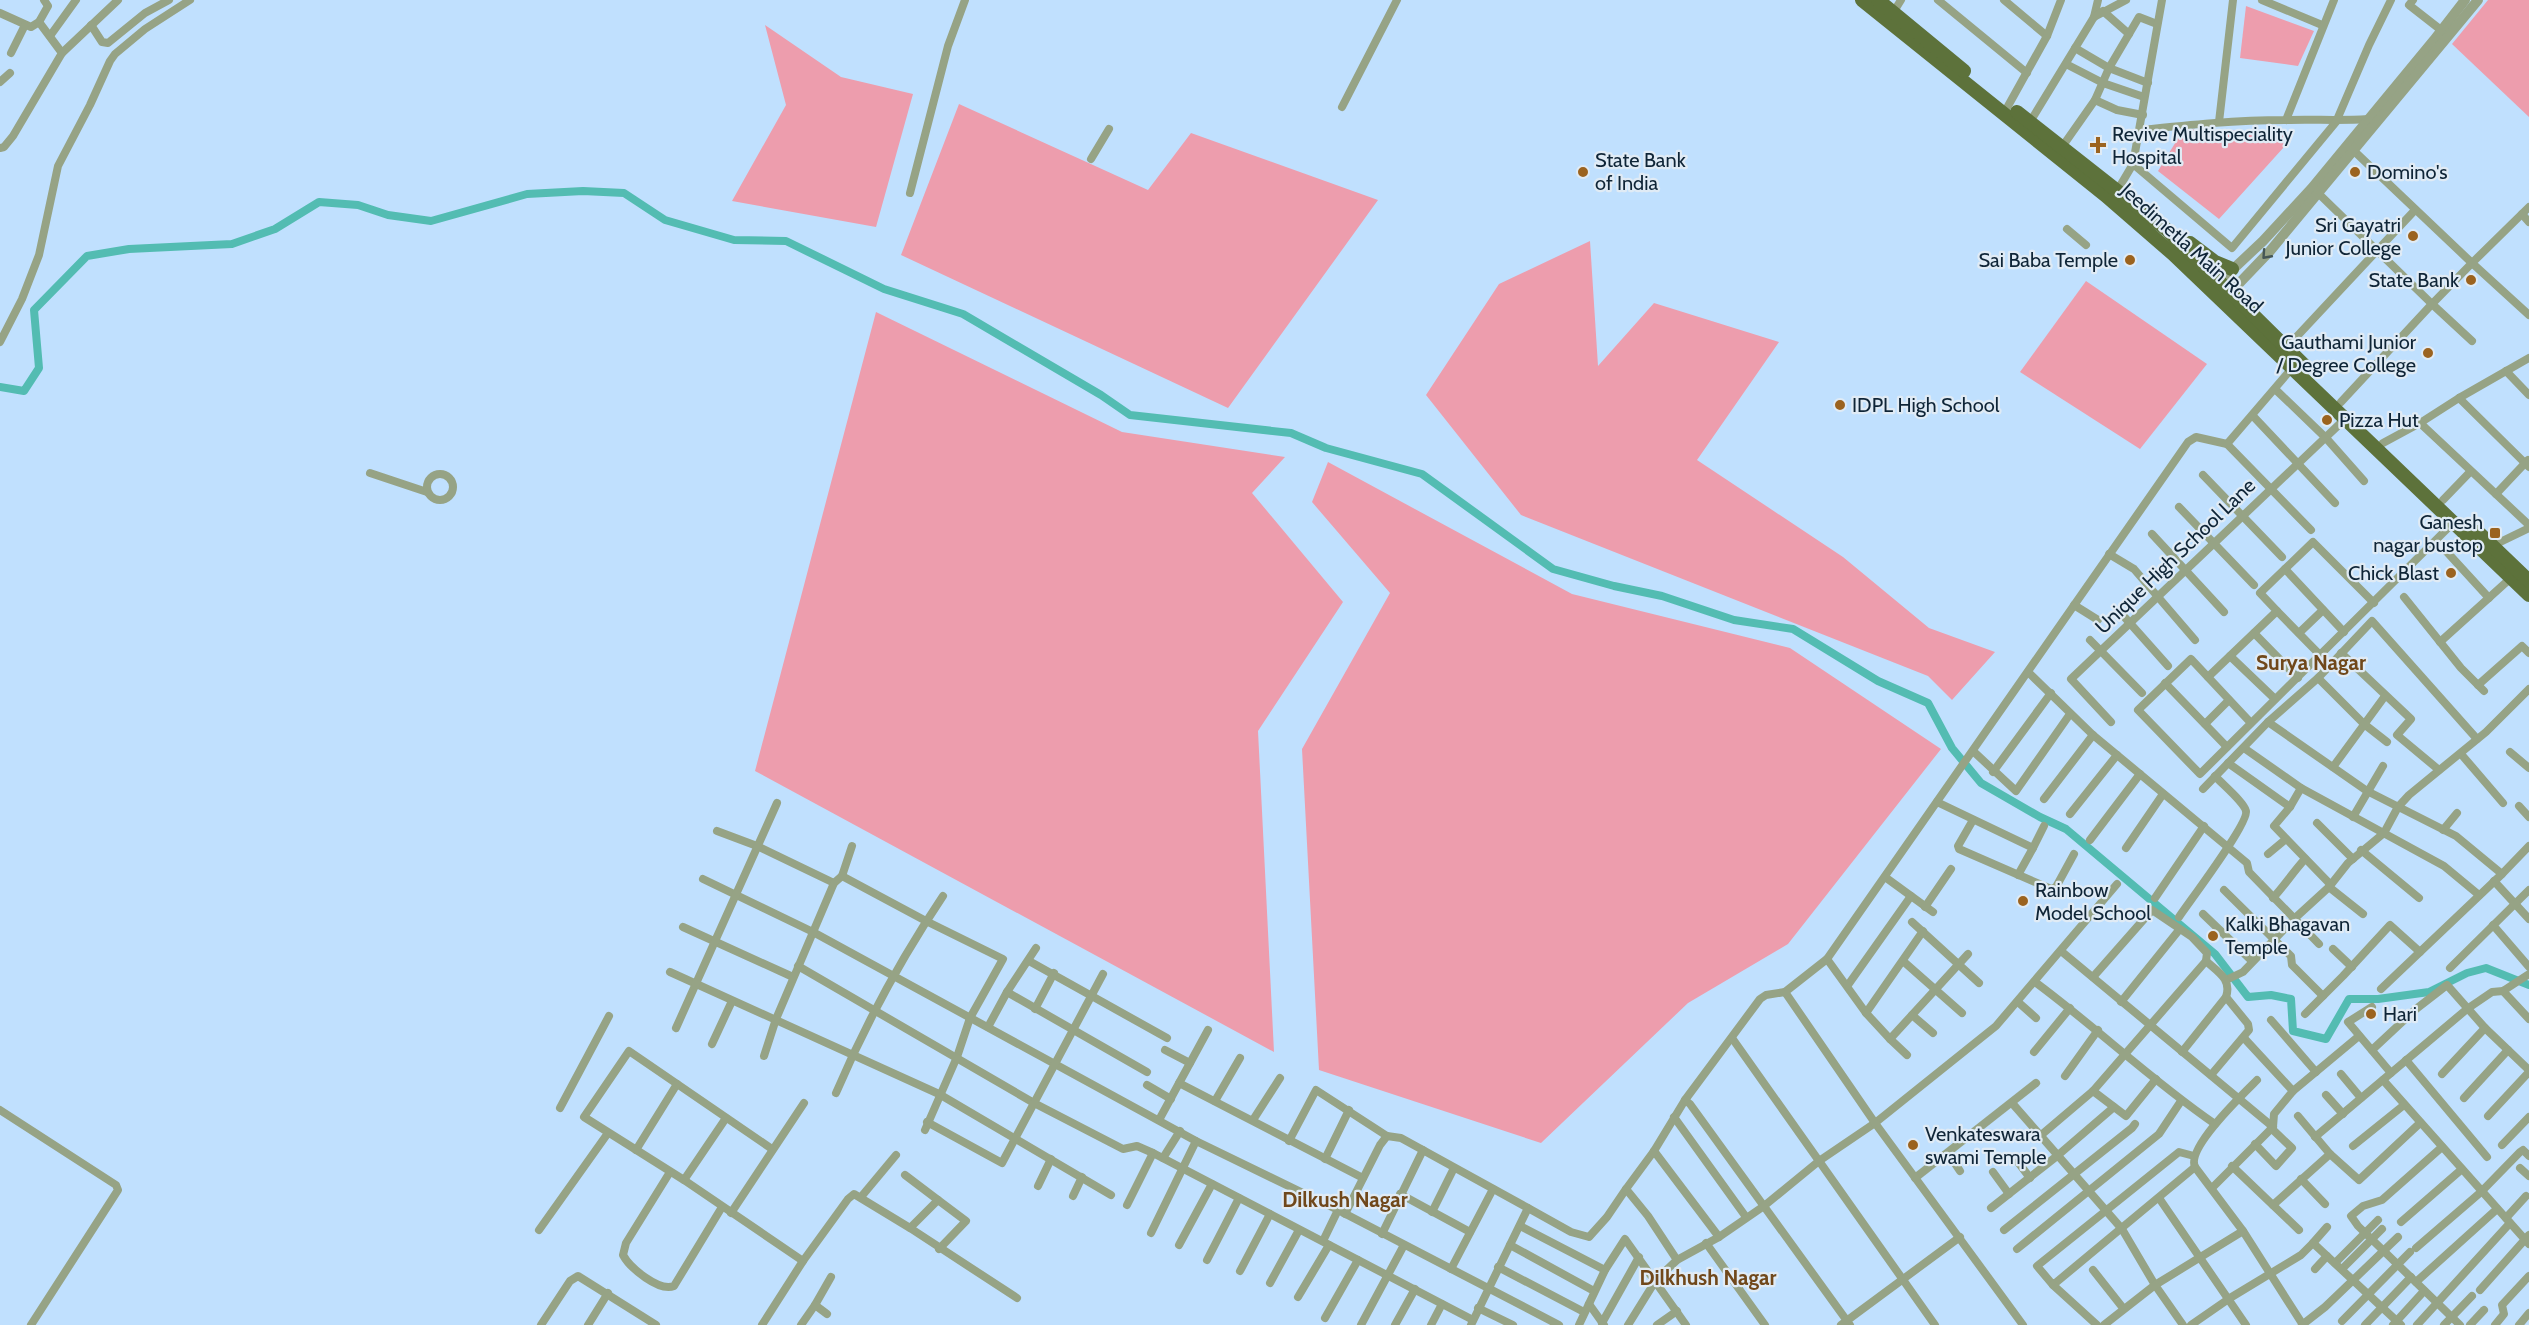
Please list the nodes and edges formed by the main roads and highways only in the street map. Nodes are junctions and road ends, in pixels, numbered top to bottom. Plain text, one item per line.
1 (1862, 0) edge
2 (1878, 0) edge
3 (2167, 230) junction
4 (2232, 269) road end
5 (2216, 285) junction
6 (2227, 296) junction
7 (2425, 489) junction
8 (2529, 581) edge
9 (2529, 595) edge

1 - 5 main road, Jeedimetla Main Road
2 - 3 main road, Jeedimetla Main Road
3 - 4 main road
3 - 5 main road, Jeedimetla Main Road
5 - 6 main road, Jeedimetla Main Road
6 - 7 main road, Jeedimetla Main Road
6 - 7 main road, Jeedimetla Main Road
7 - 8 main road, Jeedimetla Main Road
7 - 9 main road, Jeedimetla Main Road

